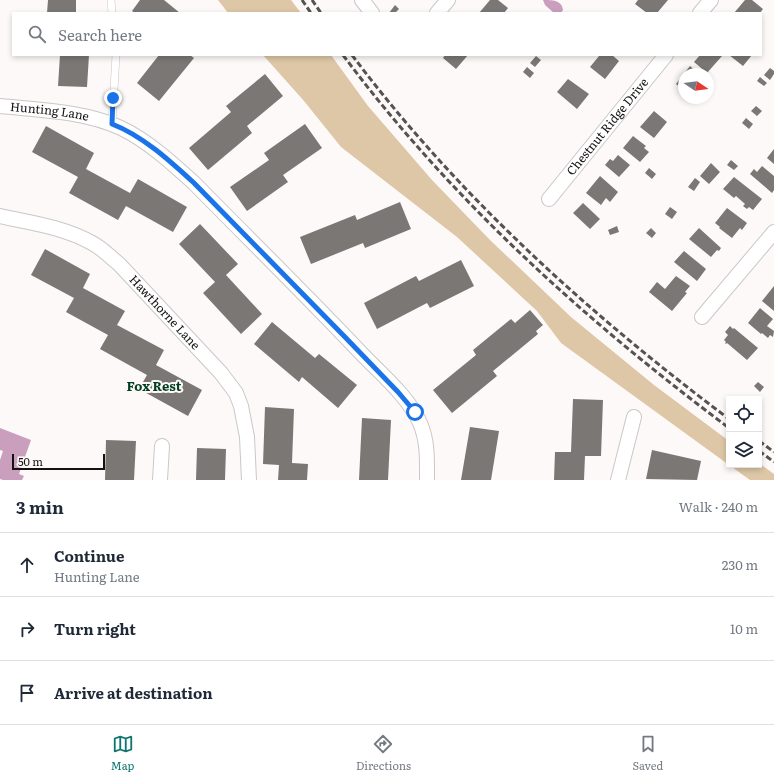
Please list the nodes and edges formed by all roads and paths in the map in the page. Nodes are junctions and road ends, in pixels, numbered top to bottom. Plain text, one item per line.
1 (111, 0) edge
2 (362, 0) edge
3 (448, 0) edge
4 (711, 0) edge
5 (112, 12) edge
6 (371, 12) edge
7 (438, 12) edge
8 (701, 12) edge
9 (116, 56) edge
10 (665, 56) edge
11 (0, 106) edge
12 (112, 124) junction
13 (548, 199) dead end
14 (0, 216) edge
15 (774, 232) edge
16 (702, 317) dead end
17 (634, 416) dead end
18 (162, 446) dead end
19 (160, 480) edge
20 (249, 480) edge
21 (427, 480) edge
22 (618, 480) edge

1 - 5 lane
2 - 6 street
3 - 7 street
4 - 8 street
9 - 12 lane
10 - 13 street, Chestnut Ridge Drive
11 - 12 street, Hunting Lane
12 - 21 street, Hunting Lane
14 - 20 street, Hawthorne Lane
15 - 16 street
17 - 22 street
18 - 19 street

